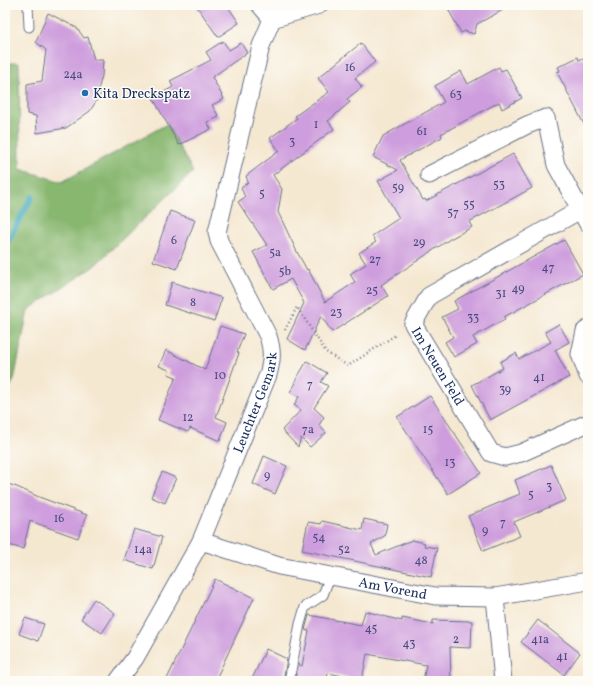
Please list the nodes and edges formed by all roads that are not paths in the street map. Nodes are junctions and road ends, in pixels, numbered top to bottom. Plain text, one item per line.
1 (28, 5) edge
2 (260, 5) edge
3 (319, 5) edge
4 (272, 18) junction
5 (29, 27) dead end
6 (429, 175) dead end
7 (584, 217) edge
8 (588, 329) edge
9 (588, 376) edge
10 (588, 423) edge
11 (201, 541) junction
12 (330, 576) junction
13 (588, 581) edge
14 (495, 597) junction
15 (118, 681) edge
16 (289, 681) edge
17 (503, 681) edge

1 - 5 lane
2 - 4 street
3 - 4 street
4 - 11 street, Leuchter Gemark
6 - 7 street, Im Neuen Feld
7 - 10 street, Im Neuen Feld
8 - 9 street
11 - 12 street, Am Vorend
11 - 15 street, Leuchter Gemark
12 - 14 street, Am Vorend
12 - 16 lane
13 - 14 street, Am Vorend
14 - 17 street

